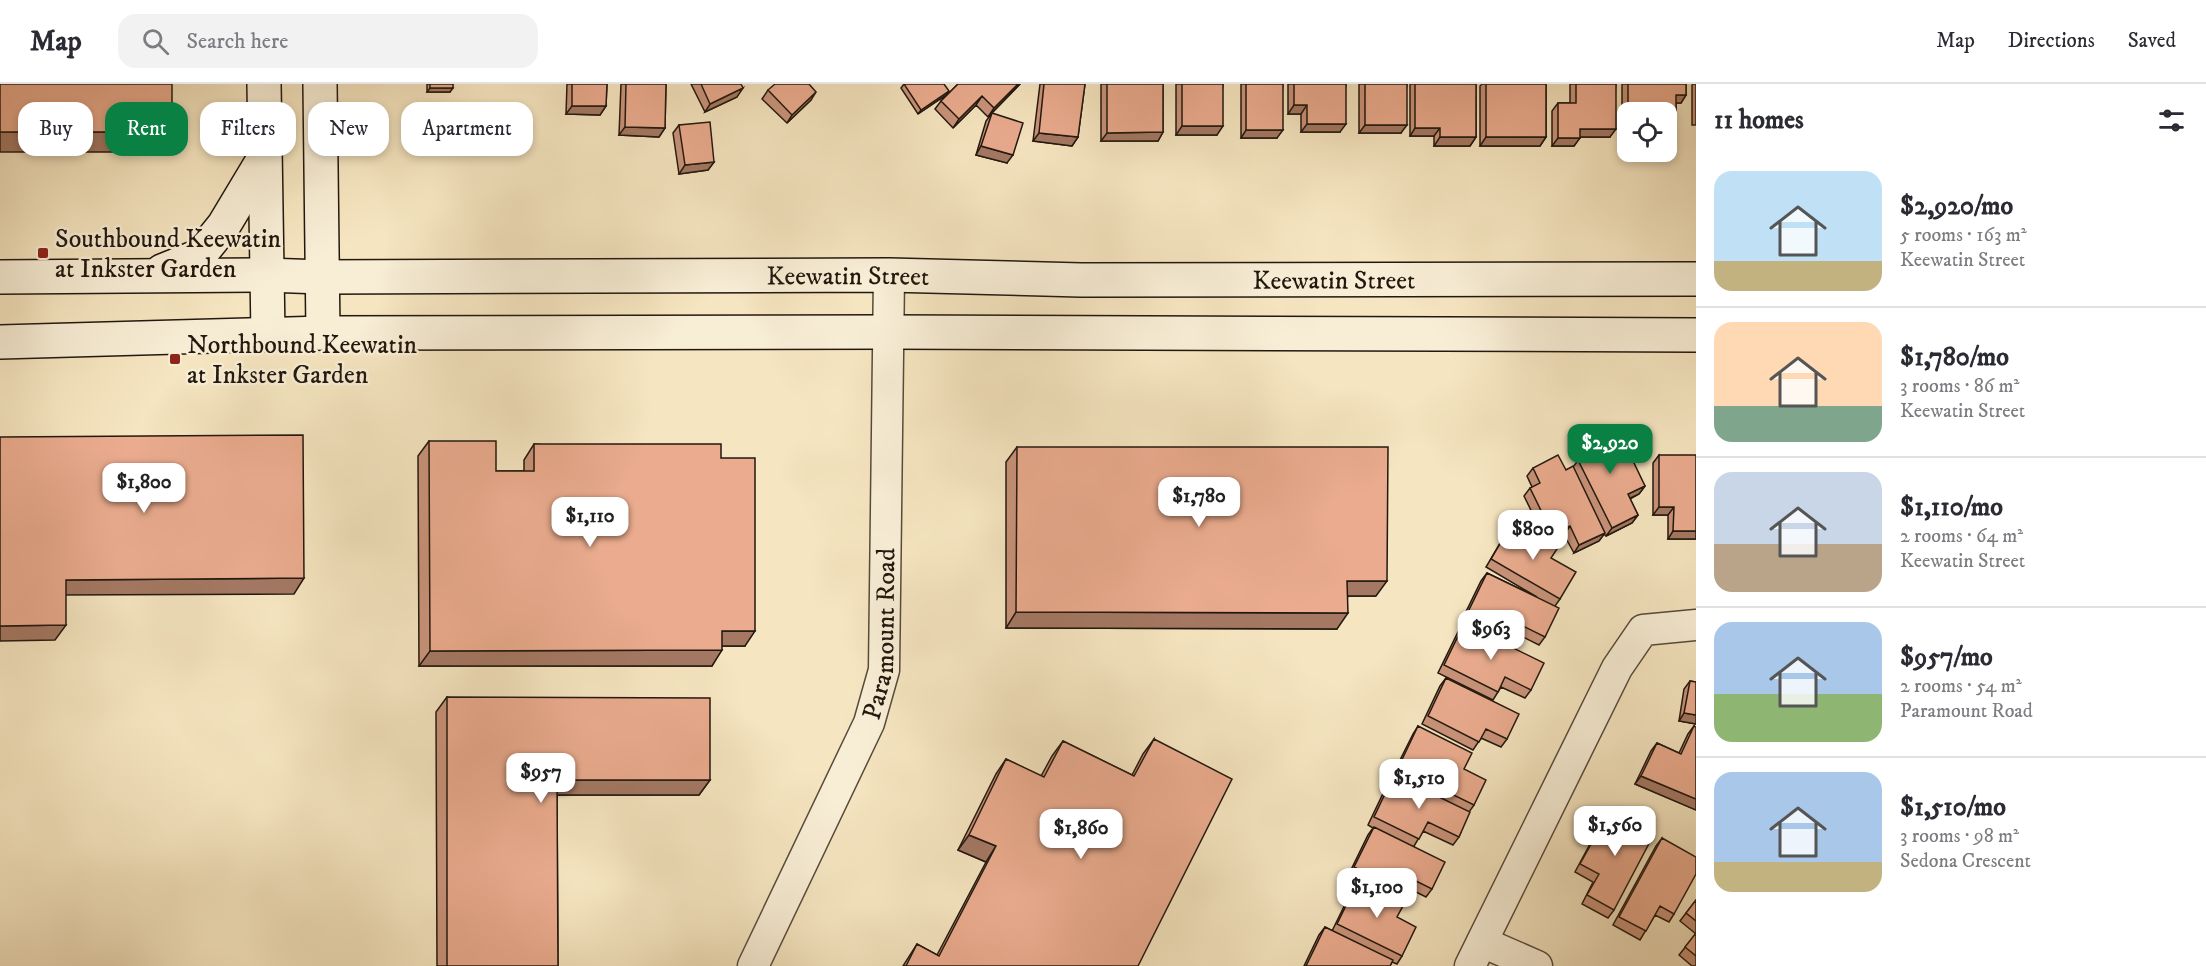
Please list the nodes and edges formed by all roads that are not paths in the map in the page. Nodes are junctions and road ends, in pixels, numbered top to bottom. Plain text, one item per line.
1 (264, 84) edge
2 (320, 84) edge
3 (264, 158) junction
4 (266, 275) junction
5 (889, 275) junction
6 (149, 276) junction
7 (0, 277) edge
8 (322, 277) junction
9 (1696, 279) edge
10 (889, 332) junction
11 (323, 333) junction
12 (268, 335) junction
13 (1696, 335) edge
14 (0, 342) edge
15 (1696, 625) edge
16 (1476, 954) edge
17 (753, 966) edge
18 (1537, 966) edge

1 - 3 street
2 - 8 street
3 - 4 street
3 - 6 street
4 - 6 street, Keewatin Street
4 - 8 street, Keewatin Street
4 - 12 street
5 - 8 street, Keewatin Street
5 - 9 street, Keewatin Street
5 - 10 street, Paramount Road
6 - 7 street, Keewatin Street
8 - 11 street
10 - 11 street, Keewatin Street
10 - 13 street, Keewatin Street
10 - 17 street, Paramount Road
11 - 12 street, Keewatin Street
12 - 14 street, Keewatin Street
15 - 16 street
16 - 18 street

